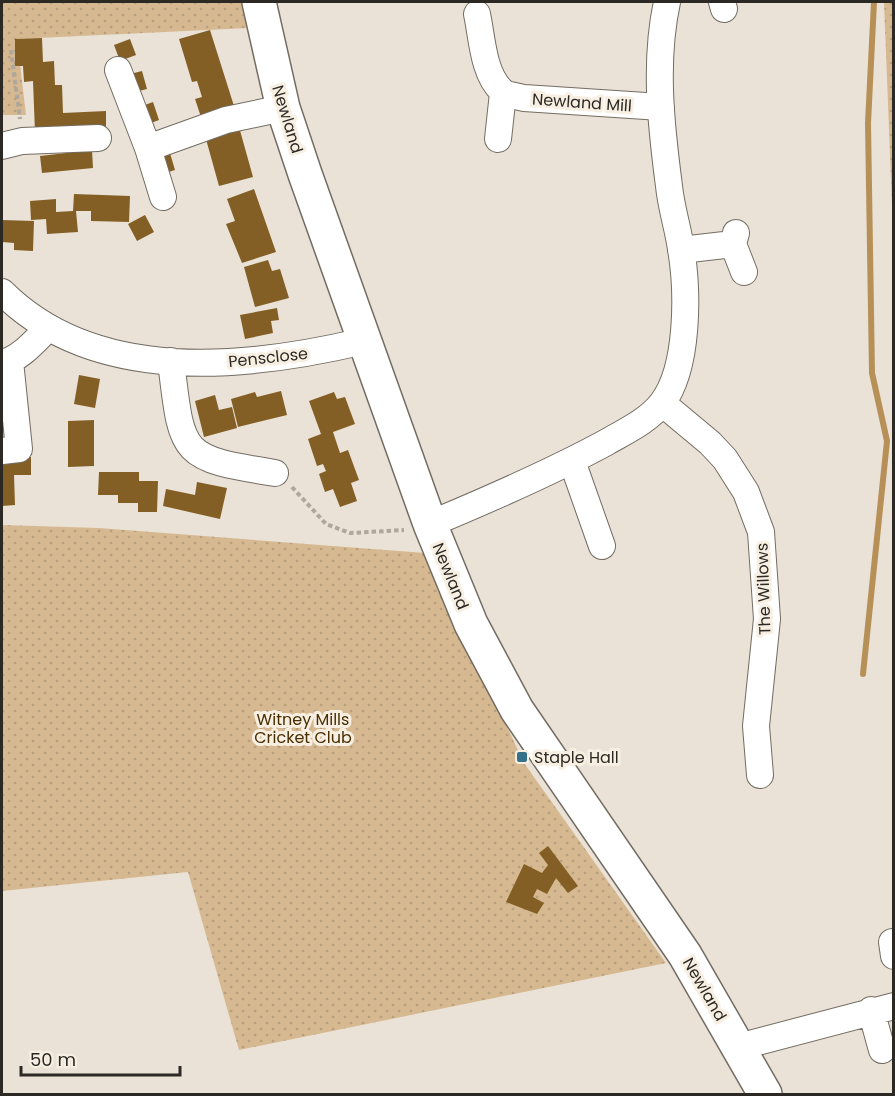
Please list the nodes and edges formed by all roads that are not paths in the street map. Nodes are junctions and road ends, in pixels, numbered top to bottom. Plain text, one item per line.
1 (259, 2) edge
2 (667, 2) edge
3 (477, 14) dead end
4 (118, 70) dead end
5 (503, 93) junction
6 (661, 107) junction
7 (284, 108) junction
8 (98, 138) dead end
9 (498, 139) dead end
10 (12, 143) edge
11 (148, 148) junction
12 (163, 197) dead end
13 (681, 250) junction
14 (744, 272) dead end
15 (2, 292) edge
16 (48, 328) junction
17 (364, 341) junction
18 (171, 361) junction
19 (6, 362) edge
20 (662, 404) junction
21 (2, 450) edge
22 (572, 461) junction
23 (276, 473) road end
24 (430, 524) junction
25 (602, 546) dead end
26 (760, 775) dead end
27 (882, 1008) edge
28 (738, 1047) junction
29 (882, 1050) dead end
30 (765, 1095) edge

1 - 7 main road, Newland
2 - 6 street
3 - 5 street
4 - 11 street
5 - 6 street, Newland Mill
5 - 9 street
6 - 13 street
7 - 11 street
7 - 17 main road, Newland
8 - 10 street
11 - 12 street
13 - 14 street
13 - 20 street
15 - 16 street, Pensclose
16 - 18 street, Pensclose
16 - 19 street
17 - 18 street, Pensclose
17 - 24 main road, Newland
18 - 23 street
19 - 21 street
20 - 22 street
20 - 26 street, The Willows
22 - 24 street
22 - 25 street
24 - 28 main road, Newland
27 - 28 street
27 - 29 street
28 - 30 main road, Newland

